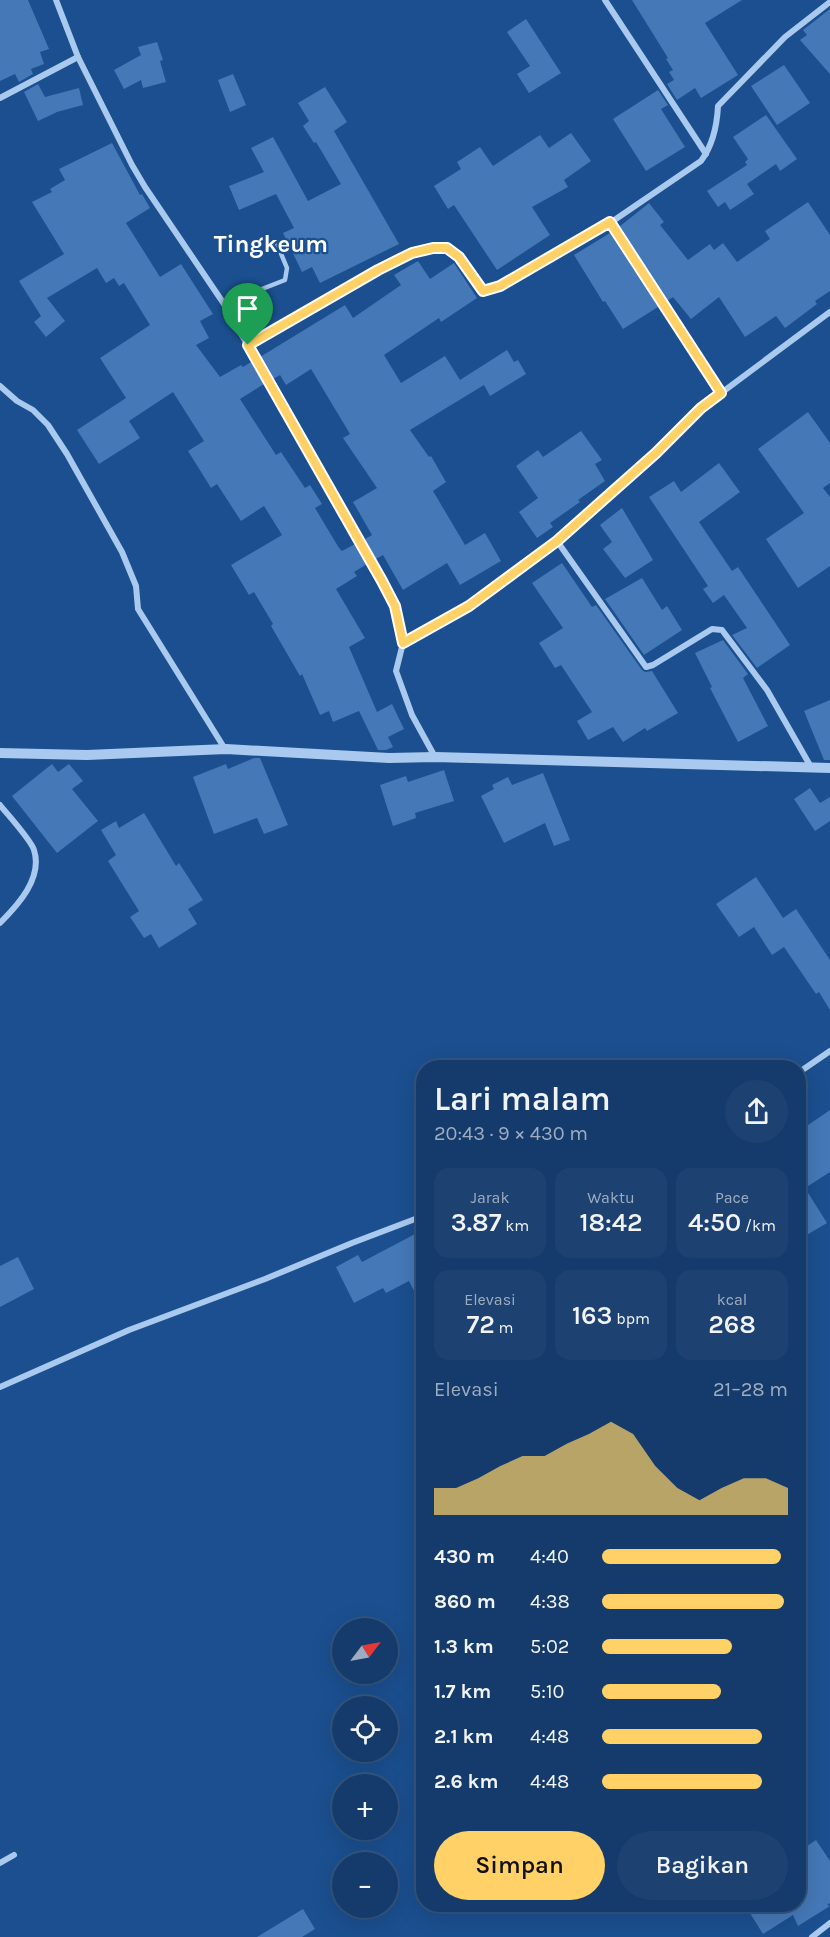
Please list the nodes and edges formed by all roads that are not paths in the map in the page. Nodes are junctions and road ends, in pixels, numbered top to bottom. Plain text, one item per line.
1 (56, 0) edge
2 (606, 0) edge
3 (830, 2) edge
4 (78, 57) junction
5 (0, 98) edge
6 (706, 154) junction
7 (610, 222) junction
8 (277, 244) dead end
9 (224, 304) junction
10 (829, 316) edge
11 (248, 345) junction
12 (0, 386) edge
13 (721, 393) junction
14 (557, 541) junction
15 (403, 643) junction
16 (226, 749) junction
17 (0, 753) edge
18 (435, 757) junction
19 (811, 767) junction
20 (830, 768) edge
21 (0, 805) edge
22 (0, 923) edge
23 (830, 1051) edge
24 (806, 1068) edge
25 (416, 1219) edge
26 (0, 1387) edge
27 (14, 1855) dead end
28 (0, 1863) edge
29 (830, 1923) edge
30 (812, 1937) edge

1 - 4 street
2 - 6 street
3 - 6 street
4 - 5 street
4 - 9 street
6 - 7 street
7 - 11 street
7 - 13 street
8 - 9 lane
9 - 11 street
10 - 13 street
11 - 15 street
12 - 16 street
13 - 14 street
14 - 15 street
14 - 19 street
15 - 18 street
16 - 17 street
16 - 18 street
18 - 19 street
19 - 20 street
21 - 22 street
23 - 24 street
25 - 26 street
27 - 28 street
29 - 30 street

